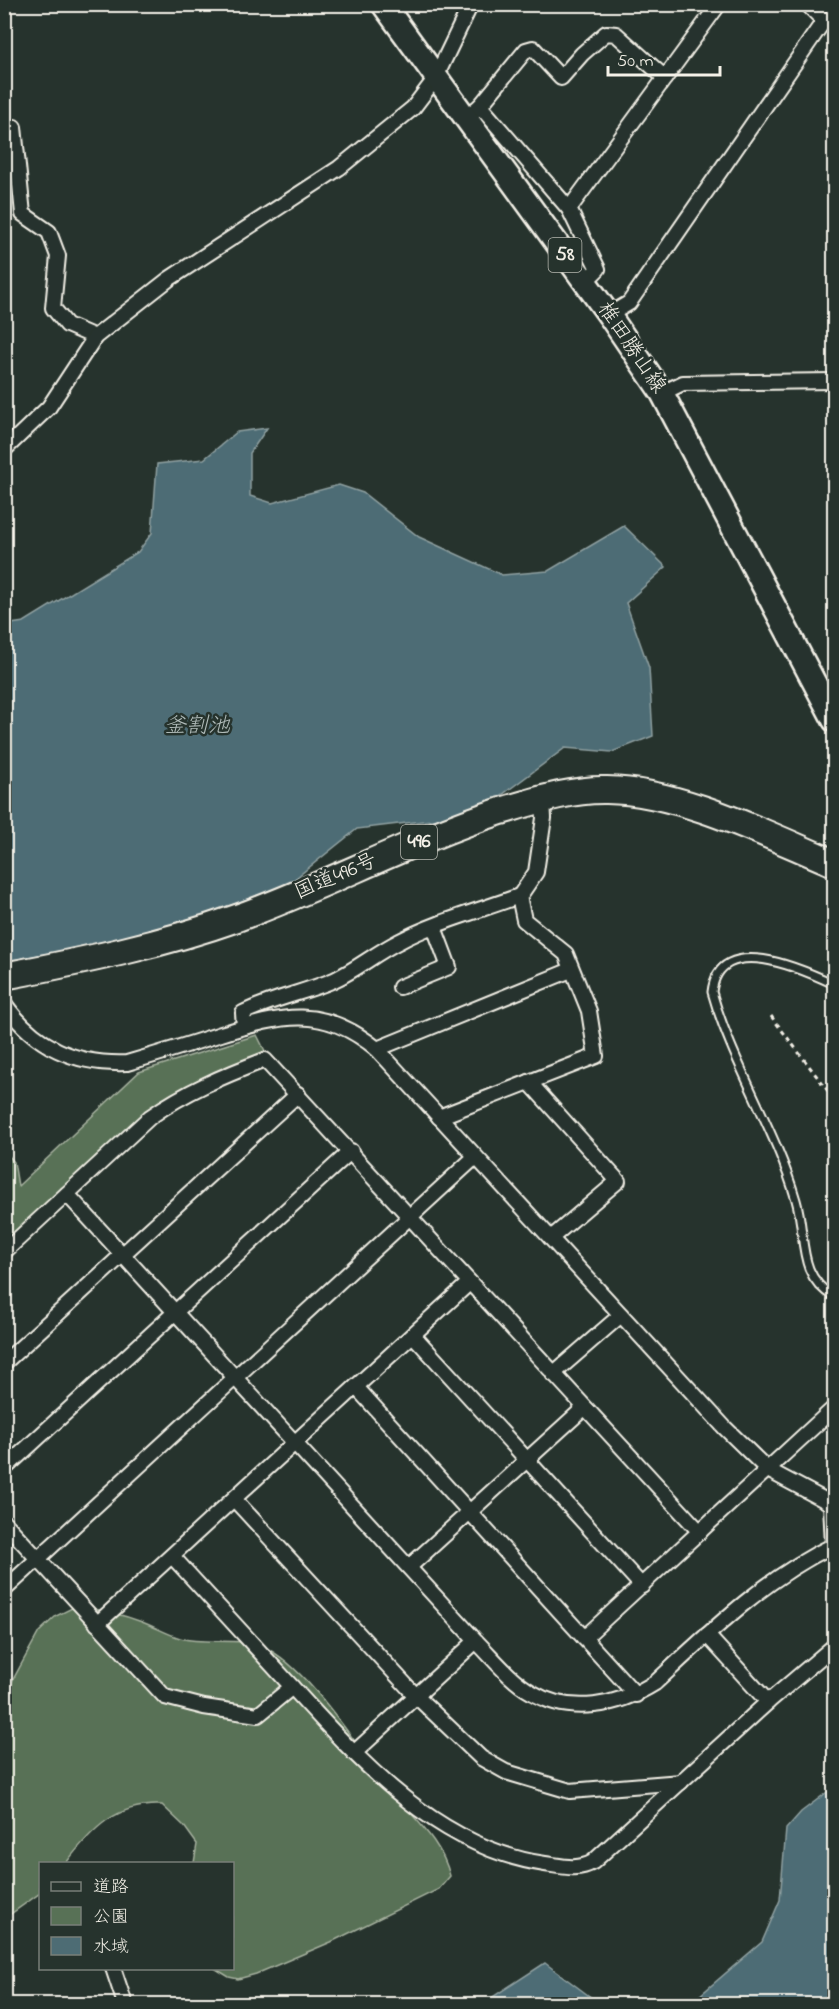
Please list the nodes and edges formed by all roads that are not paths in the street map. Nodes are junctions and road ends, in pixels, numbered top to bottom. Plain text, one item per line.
1 (382, 4) edge
2 (471, 4) edge
3 (719, 4) edge
4 (807, 4) edge
5 (830, 18) edge
6 (665, 78) junction
7 (435, 79) junction
8 (472, 112) junction
9 (4, 126) edge
10 (569, 209) junction
11 (585, 282) junction
12 (609, 315) junction
13 (95, 337) junction
14 (834, 381) edge
15 (662, 393) junction
16 (4, 450) edge
17 (834, 720) edge
18 (543, 799) junction
19 (834, 863) edge
20 (519, 897) junction
21 (434, 927) junction
22 (571, 970) junction
23 (4, 976) edge
24 (834, 984) edge
25 (400, 987) dead end
26 (4, 1003) edge
27 (244, 1027) junction
28 (377, 1049) junction
29 (529, 1082) junction
30 (298, 1094) junction
31 (439, 1117) junction
32 (351, 1151) junction
33 (476, 1157) junction
34 (67, 1194) junction
35 (410, 1216) junction
36 (551, 1238) junction
37 (6, 1248) edge
38 (123, 1255) junction
39 (469, 1283) junction
40 (834, 1297) edge
41 (176, 1312) junction
42 (621, 1315) junction
43 (413, 1335) junction
44 (4, 1363) edge
45 (554, 1374) junction
46 (236, 1378) junction
47 (356, 1388) junction
48 (584, 1408) junction
49 (834, 1408) edge
50 (295, 1443) junction
51 (527, 1460) junction
52 (4, 1469) edge
53 (768, 1470) junction
54 (234, 1498) junction
55 (833, 1504) edge
56 (469, 1512) junction
57 (4, 1522) edge
58 (700, 1532) junction
59 (834, 1545) edge
60 (172, 1556) junction
61 (38, 1559) junction
62 (409, 1567) junction
63 (642, 1586) junction
64 (4, 1590) edge
65 (97, 1624) junction
66 (706, 1635) junction
67 (584, 1638) junction
68 (476, 1641) junction
69 (834, 1646) edge
70 (292, 1687) junction
71 (636, 1695) junction
72 (416, 1696) junction
73 (768, 1702) junction
74 (354, 1753) junction
75 (681, 1782) junction
76 (114, 1970) edge
77 (125, 2004) edge

1 - 7 main road, 椎田勝山線 / 58
2 - 7 street
3 - 6 street
4 - 5 street
5 - 12 street
6 - 8 street
6 - 10 street
7 - 8 main road, 椎田勝山線 / 58
7 - 13 street
8 - 10 street
8 - 11 main road, 椎田勝山線 / 58
9 - 13 street
10 - 11 street
11 - 12 main road, 椎田勝山線 / 58
12 - 15 main road, 椎田勝山線 / 58
13 - 16 street
14 - 15 street
15 - 17 main road, 椎田勝山線 / 58
18 - 19 highway, 国道496号 / 496
18 - 20 street
18 - 23 highway, 国道496号 / 496
20 - 21 street
20 - 22 street
21 - 25 street
21 - 27 street
22 - 28 street
22 - 29 street
24 - 40 lane
26 - 27 street
27 - 28 street
28 - 31 street
29 - 31 street
29 - 36 street
30 - 32 street
30 - 34 street
30 - 38 street
31 - 33 street
32 - 35 street
32 - 41 street
33 - 35 street
33 - 36 street
34 - 37 street
34 - 38 street
35 - 39 street
35 - 46 street
36 - 42 street
38 - 41 street
38 - 44 street
39 - 43 street
39 - 45 street
41 - 46 street
41 - 52 street
42 - 45 street
42 - 53 street
43 - 47 street
43 - 51 street
45 - 48 street
46 - 50 street
46 - 61 street
47 - 50 street
47 - 56 street
48 - 51 street
48 - 58 street
49 - 53 street
50 - 54 street
50 - 62 street
51 - 56 street
51 - 63 street
53 - 55 street
53 - 58 street
54 - 60 street
54 - 72 street
55 - 59 street
56 - 62 street
56 - 67 street
57 - 61 street
58 - 63 street
59 - 66 street
60 - 65 street
60 - 70 street
61 - 64 street
61 - 65 street
62 - 68 street
63 - 67 street
65 - 70 street
66 - 71 street
66 - 73 street
67 - 71 street
68 - 71 street
68 - 72 street
69 - 73 street
70 - 74 street
72 - 74 street
72 - 75 street
73 - 75 street
74 - 75 street
76 - 77 street

